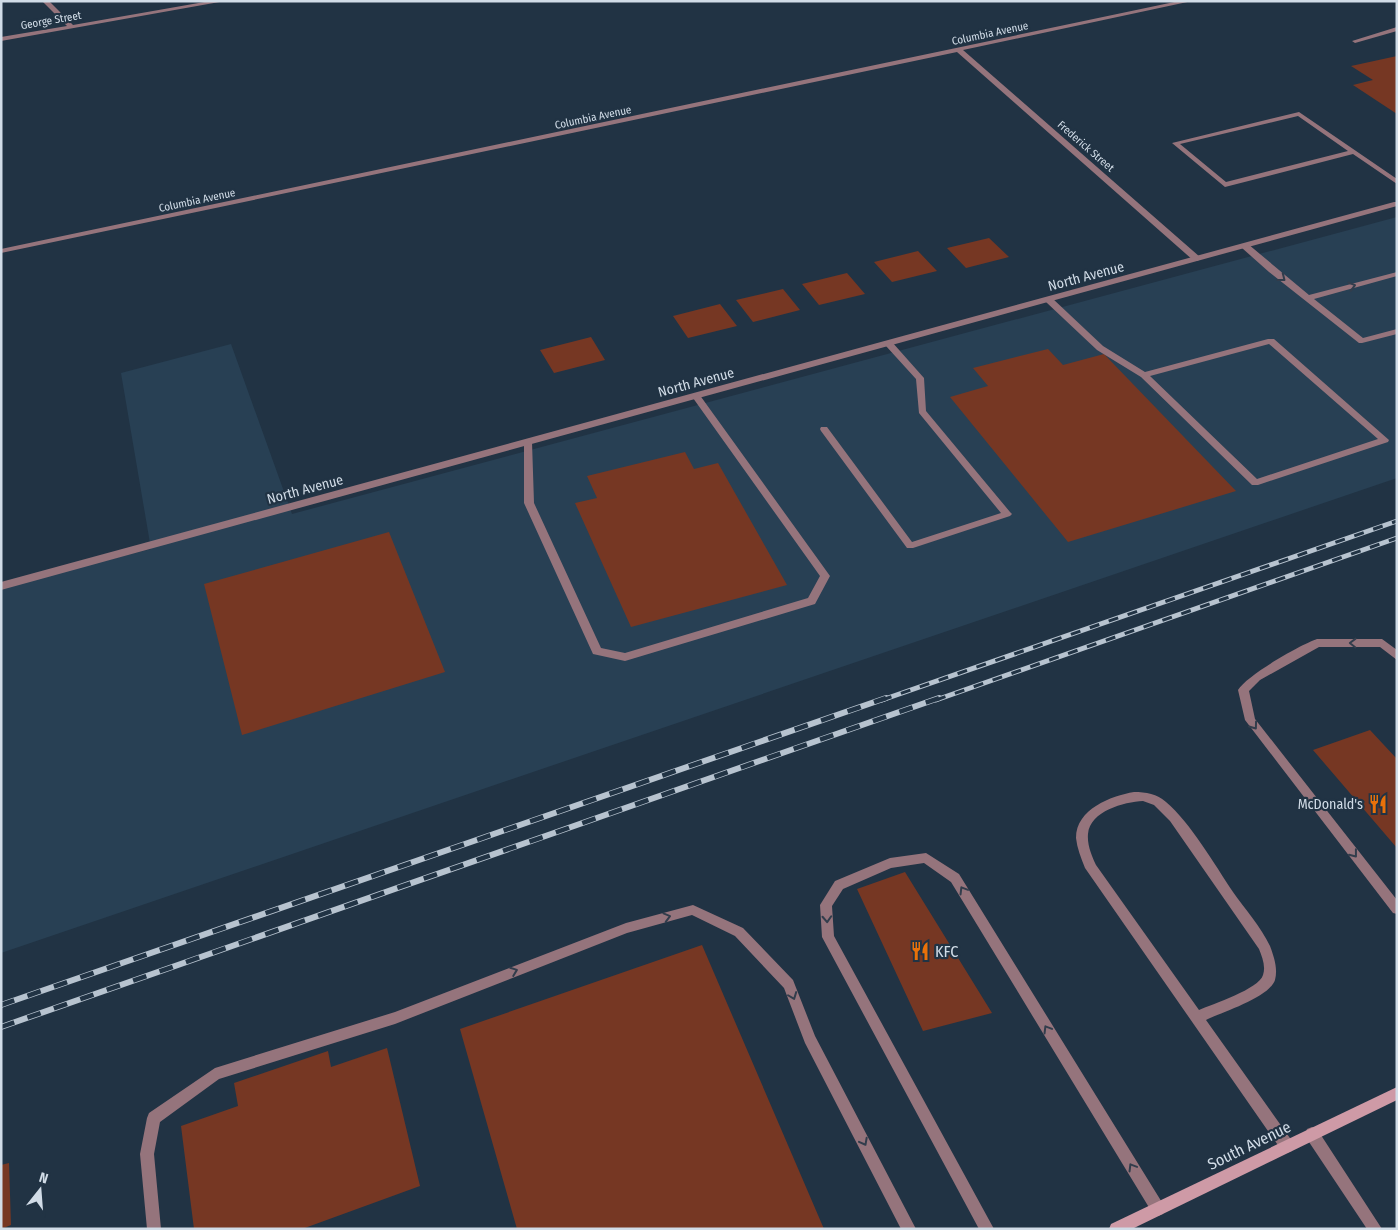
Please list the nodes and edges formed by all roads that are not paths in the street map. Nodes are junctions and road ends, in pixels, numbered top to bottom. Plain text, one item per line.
1 (45, 1) edge
2 (222, 1) edge
3 (1189, 1) edge
4 (72, 27) junction
5 (1397, 29) edge
6 (1, 39) edge
7 (1355, 41) dead end
8 (959, 50) junction
9 (1354, 152) junction
10 (1397, 182) edge
11 (1397, 204) edge
12 (1245, 246) junction
13 (1, 251) edge
14 (1197, 259) junction
15 (1397, 274) edge
16 (1308, 298) junction
17 (1049, 300) junction
18 (1397, 331) edge
19 (889, 344) junction
20 (1144, 375) junction
21 (696, 396) junction
22 (824, 428) dead end
23 (528, 442) junction
24 (1, 586) edge
25 (1397, 656) edge
26 (1397, 909) edge
27 (1198, 1017) junction
28 (1397, 1093) edge
29 (1312, 1134) junction
30 (1288, 1146) junction
31 (1158, 1209) junction
32 (154, 1229) edge
33 (909, 1229) edge
34 (987, 1229) edge
35 (1116, 1229) edge
36 (1375, 1229) edge

1 - 4 street
2 - 4 street, George Street
3 - 8 street, Columbia Avenue
4 - 6 street, George Street
5 - 7 street
8 - 13 street, Columbia Avenue
8 - 14 street, Frederick Street
9 - 9 street
9 - 10 street
11 - 12 street, North Avenue
12 - 14 street, North Avenue
12 -> 16 street
14 - 17 street, North Avenue
16 -> 15 street
16 - 18 street
17 - 19 street, North Avenue
17 - 20 street
19 - 21 street, North Avenue
19 - 22 street
20 - 20 street
21 - 23 street, North Avenue
21 - 23 street
23 - 24 street, North Avenue
25 -> 26 street
27 - 27 street
27 - 30 street
28 - 29 main road, South Avenue
29 - 30 main road, South Avenue
29 - 36 street
30 - 31 main road, South Avenue
31 -> 34 street
31 - 35 main road, South Avenue
32 -> 33 street

